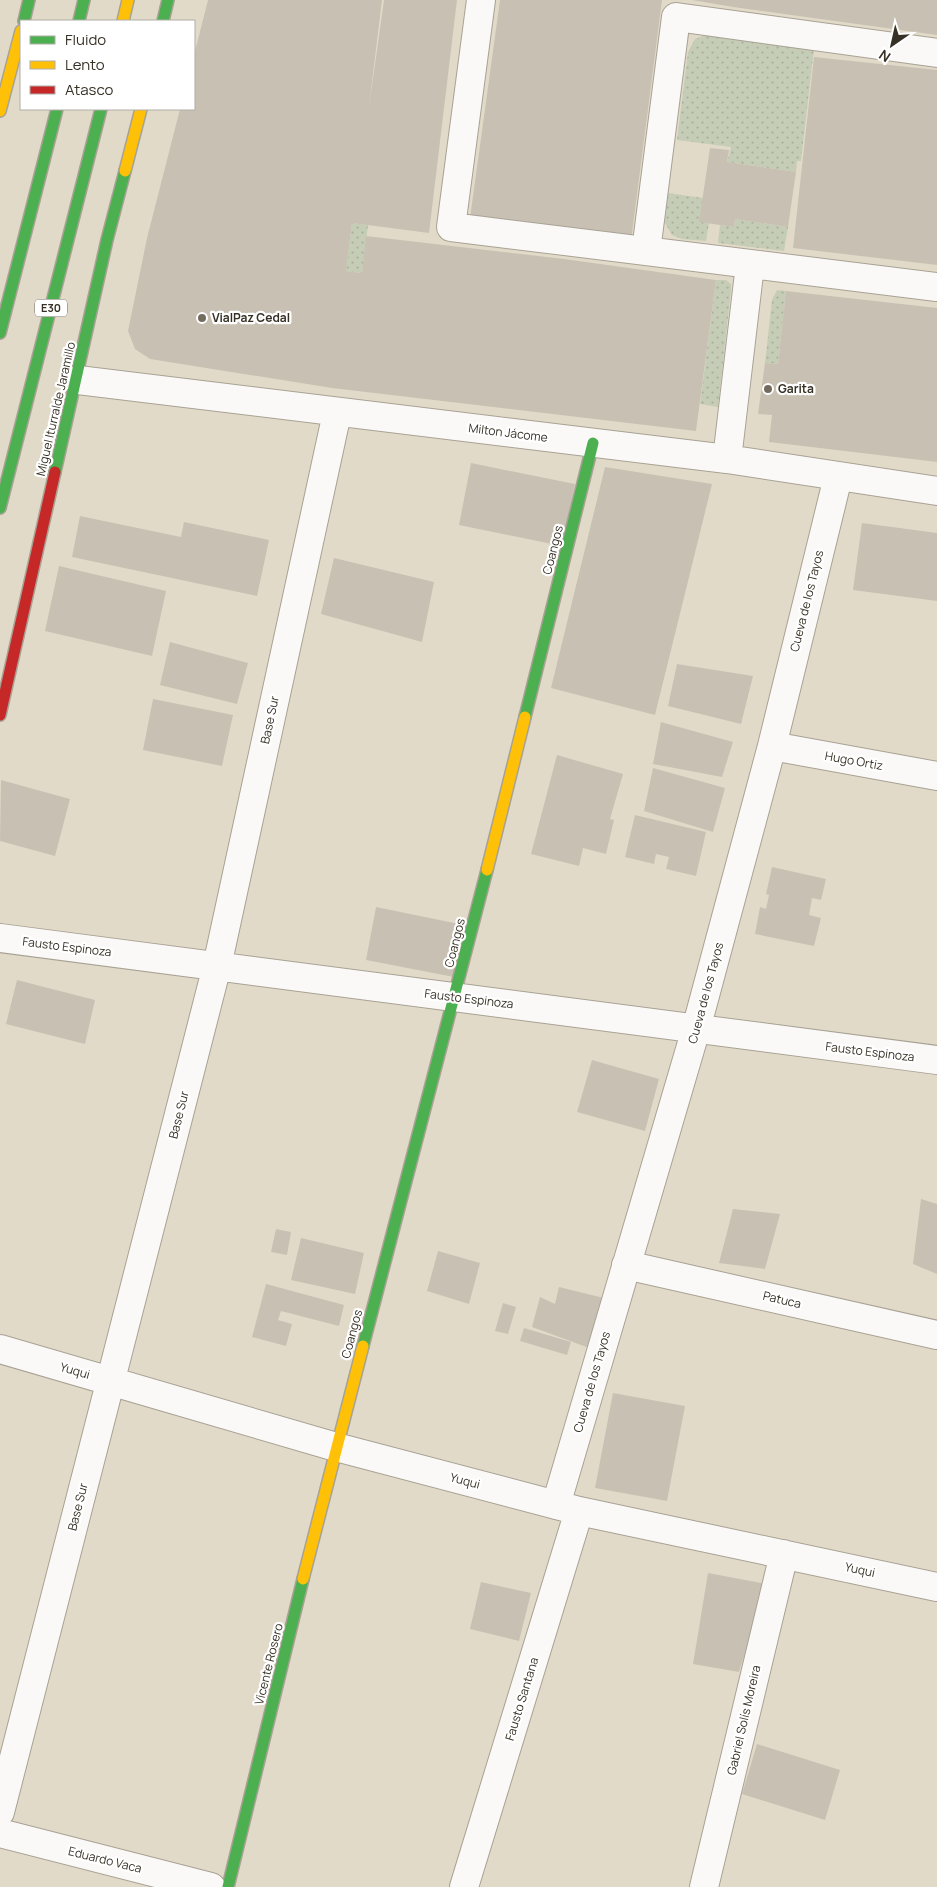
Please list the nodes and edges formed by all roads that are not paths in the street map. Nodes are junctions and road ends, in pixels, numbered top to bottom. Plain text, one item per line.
1 (30, 0) edge
2 (84, 0) edge
3 (128, 0) edge
4 (168, 0) edge
5 (481, 0) edge
6 (24, 20) edge
7 (79, 20) edge
8 (122, 20) edge
9 (163, 20) edge
10 (20, 35) edge
11 (937, 53) edge
12 (57, 110) edge
13 (101, 110) edge
14 (141, 110) edge
15 (0, 111) edge
16 (646, 252) junction
17 (750, 265) junction
18 (937, 286) edge
19 (0, 333) edge
20 (78, 380) junction
21 (337, 413) junction
22 (593, 443) junction
23 (727, 459) junction
24 (838, 477) junction
25 (937, 491) edge
26 (0, 508) edge
27 (0, 715) edge
28 (772, 746) junction
29 (937, 776) edge
30 (0, 938) edge
31 (217, 966) junction
32 (456, 997) junction
33 (696, 1029) junction
34 (937, 1060) edge
35 (626, 1265) junction
36 (937, 1335) edge
37 (0, 1349) edge
38 (111, 1381) junction
39 (336, 1447) junction
40 (568, 1508) junction
41 (784, 1554) junction
42 (937, 1586) edge
43 (0, 1812) edge
44 (0, 1833) edge
45 (211, 1887) edge
46 (228, 1887) edge
47 (464, 1887) edge
48 (704, 1887) edge

1 - 6 street
2 - 7 street
3 - 8 street
4 - 9 street
5 - 16 street
10 - 15 street
11 - 16 street
12 - 19 street
13 - 26 street, E30
14 - 20 street, Miguel Iturralde Jaramillo
16 - 17 street
17 - 18 street
17 - 23 street
20 - 21 street, Milton Jácome
20 - 27 street, Miguel Iturralde Jaramillo
21 - 22 street, Milton Jácome
21 - 31 street, Base Sur
22 - 23 street, Milton Jácome
22 - 32 street, Coangos
23 - 24 street, Milton Jácome
24 - 25 street, Milton Jácome
24 - 28 street, Cueva de los Tayos
28 - 29 street, Hugo Ortiz
28 - 33 street, Cueva de los Tayos
30 - 31 street, Fausto Espinoza
31 - 32 street, Fausto Espinoza
31 - 38 street, Base Sur
32 - 33 street, Fausto Espinoza
32 - 39 street, Coangos
33 - 34 street, Fausto Espinoza
33 - 35 street, Cueva de los Tayos
35 - 36 street, Patuca
35 - 40 street, Cueva de los Tayos
37 - 38 street, Yuqui
38 - 39 street, Yuqui
38 - 43 street, Base Sur
39 - 40 street, Yuqui
39 - 46 street, Vicente Rosero
40 - 41 street, Yuqui
40 - 47 street, Fausto Santana
41 - 42 street, Yuqui
41 - 48 street, Gabriel Solís Moreira
44 - 45 street, Eduardo Vaca

